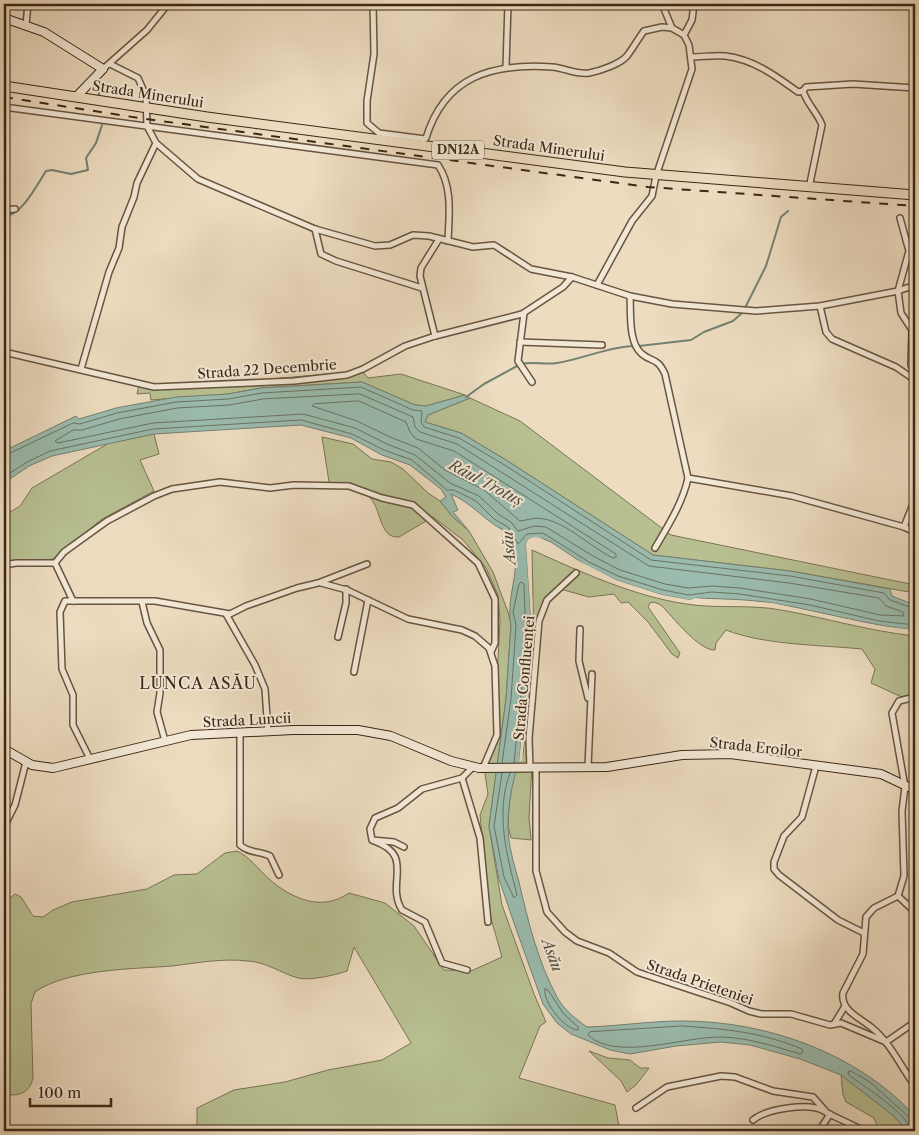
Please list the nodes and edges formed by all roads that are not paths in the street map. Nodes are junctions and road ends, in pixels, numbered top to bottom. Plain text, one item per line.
1 (28, 4) edge
2 (168, 4) edge
3 (374, 4) edge
4 (508, 4) edge
5 (662, 4) edge
6 (694, 4) edge
7 (4, 18) edge
8 (26, 25) junction
9 (672, 28) junction
10 (684, 35) junction
11 (691, 57) junction
12 (110, 64) junction
13 (506, 67) junction
14 (103, 69) junction
15 (4, 86) edge
16 (915, 88) edge
17 (803, 91) junction
18 (76, 96) junction
19 (4, 107) edge
20 (146, 107) junction
21 (147, 126) junction
22 (425, 142) junction
23 (156, 143) junction
24 (656, 176) junction
25 (809, 188) junction
26 (915, 195) edge
27 (15, 209) dead end
28 (4, 210) edge
29 (900, 218) dead end
30 (315, 229) junction
31 (439, 239) junction
32 (448, 241) junction
33 (572, 277) junction
34 (915, 284) edge
35 (597, 285) junction
36 (422, 288) junction
37 (898, 291) junction
38 (630, 296) junction
39 (820, 306) junction
40 (524, 313) junction
41 (436, 336) junction
42 (520, 342) junction
43 (602, 345) dead end
44 (4, 352) edge
45 (82, 369) junction
46 (915, 378) edge
47 (532, 382) dead end
48 (688, 478) junction
49 (915, 498) edge
50 (904, 527) junction
51 (915, 532) edge
52 (655, 548) dead end
53 (55, 563) junction
54 (367, 564) dead end
55 (4, 565) edge
56 (576, 573) dead end
57 (318, 583) junction
58 (346, 590) junction
59 (368, 600) junction
60 (73, 601) junction
61 (142, 602) junction
62 (226, 614) junction
63 (580, 629) dead end
64 (338, 637) dead end
65 (491, 652) junction
66 (354, 672) dead end
67 (592, 674) dead end
68 (915, 697) edge
69 (589, 709) junction
70 (268, 732) junction
71 (240, 733) junction
72 (165, 741) junction
73 (4, 750) edge
74 (90, 760) junction
75 (26, 762) junction
76 (816, 766) junction
77 (473, 767) junction
78 (588, 767) junction
79 (483, 768) junction
80 (533, 768) junction
81 (462, 778) junction
82 (905, 786) junction
83 (915, 790) edge
84 (6, 823) dead end
85 (374, 841) junction
86 (404, 847) dead end
87 (279, 875) dead end
88 (898, 896) junction
89 (915, 912) edge
90 (488, 922) dead end
91 (864, 933) junction
92 (467, 970) dead end
93 (844, 1006) junction
94 (915, 1022) edge
95 (834, 1024) junction
96 (886, 1042) junction
97 (915, 1086) edge
98 (636, 1108) dead end
99 (828, 1114) junction
100 (752, 1120) dead end
101 (819, 1131) edge
102 (865, 1131) edge

1 - 8 street
2 - 12 street
3 - 22 street
4 - 13 street
5 - 9 street
6 - 10 street
7 - 8 main road
8 - 14 main road
9 - 10 street
9 - 13 street
10 - 11 street
11 - 17 street
11 - 24 street
12 - 14 street
12 - 20 street
13 - 22 street
14 - 18 main road
15 - 18 main road, Strada Minerului / DN12A
16 - 17 street
17 - 25 street
18 - 20 main road, Strada Minerului / DN12A
19 - 21 street
20 - 21 street
20 - 22 main road, Strada Minerului / DN12A
21 - 23 street
21 - 32 street
22 - 24 main road, Strada Minerului / DN12A
23 - 30 street
23 - 45 street
24 - 25 main road, Strada Minerului / DN12A
24 - 35 street
25 - 26 main road, Strada Minerului / DN12A
27 - 28 street
29 - 37 street
30 - 31 street
30 - 36 street
31 - 32 street
31 - 36 street
32 - 33 street
33 - 35 street
33 - 40 street, Strada 22 Decembrie
34 - 37 street
35 - 38 street
36 - 41 street
37 - 39 street
37 - 46 street
38 - 39 street
38 - 48 street
39 - 46 street
40 - 41 street, Strada 22 Decembrie
40 - 42 street
41 - 45 street, Strada 22 Decembrie
42 - 43 street
42 - 47 street
44 - 45 street, Strada 22 Decembrie
48 - 50 street
48 - 52 street
49 - 50 street
50 - 51 street
53 - 55 street
53 - 60 street
53 - 65 street
54 - 57 street
56 - 80 street, Strada Confluenței
57 - 58 street
57 - 62 street
58 - 59 street
58 - 64 street
59 - 65 street
59 - 66 street
60 - 61 street
60 - 74 street
61 - 62 street
61 - 72 street
62 - 70 street
63 - 69 street
65 - 79 street
67 - 69 street
68 - 82 street
69 - 78 street
70 - 71 main road, Strada Luncii
70 - 77 main road, Strada Luncii
71 - 72 main road, Strada Luncii
71 - 87 street
72 - 74 main road, Strada Luncii
73 - 75 main road, Strada Luncii
74 - 75 main road, Strada Luncii
75 - 84 street
76 - 78 main road, Strada Eroilor
76 - 82 main road, Strada Eroilor
76 - 91 street
77 - 79 main road, Strada Luncii
77 - 81 street
78 - 80 main road, Strada Eroilor
79 - 80 main road, Strada Luncii
80 - 95 street, Strada Prieteniei
81 - 85 street
81 - 90 street
82 - 83 main road, Strada Eroilor
82 - 88 street
85 - 86 street
85 - 92 street
88 - 89 street
88 - 91 street
91 - 93 street
93 - 95 street
93 - 96 street
94 - 96 street
95 - 96 street, Strada Prieteniei
96 - 97 street
98 - 99 street
99 - 100 street
99 - 101 street
99 - 102 street

